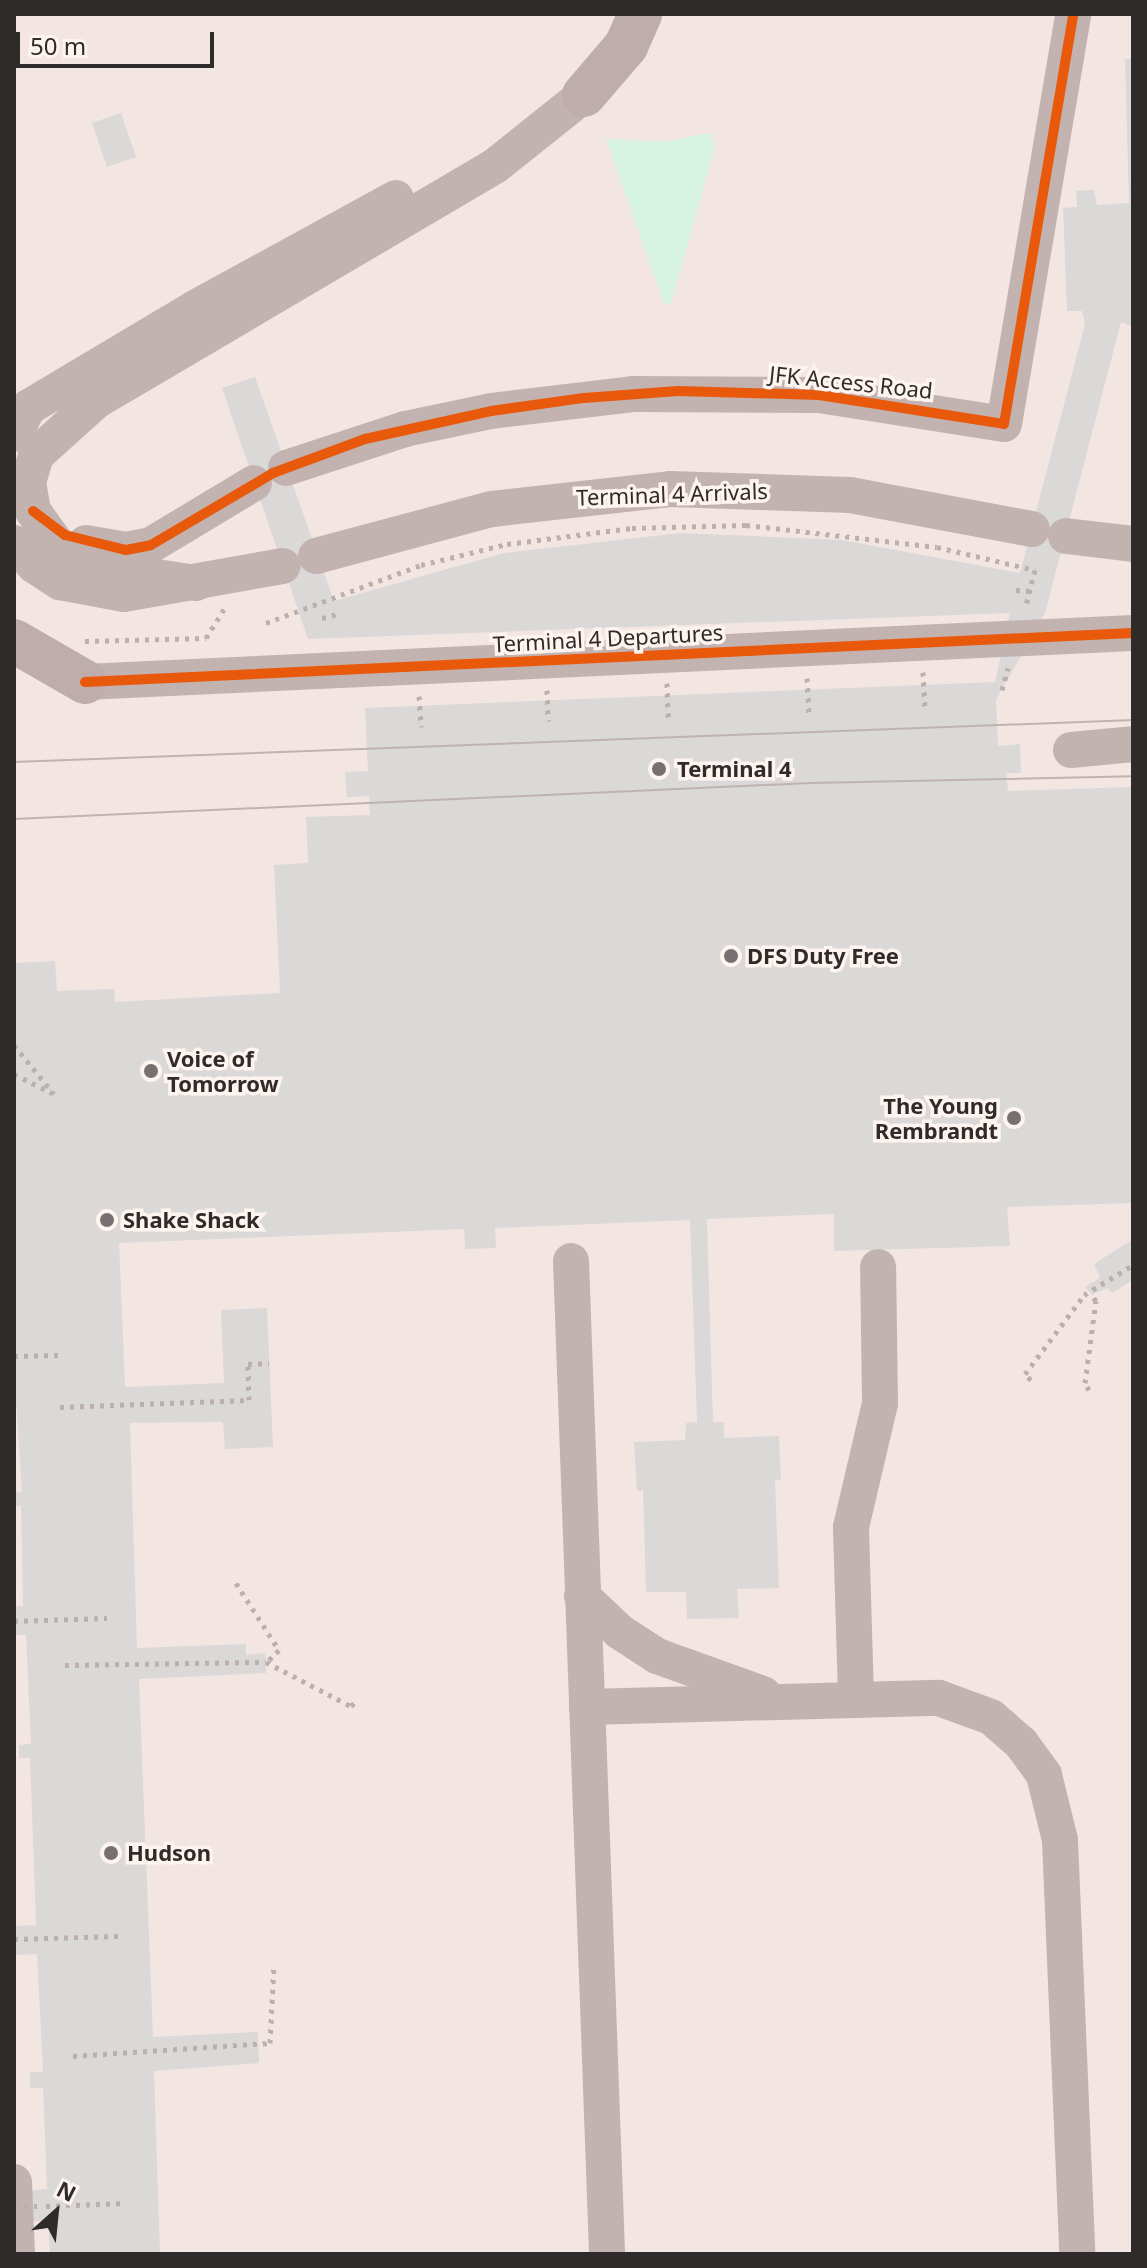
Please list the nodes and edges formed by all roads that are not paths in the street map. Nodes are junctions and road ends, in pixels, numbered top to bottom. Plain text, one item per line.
1 (640, 14) edge
2 (1073, 14) edge
3 (584, 95) junction
4 (14, 434) edge
5 (286, 468) dead end
6 (254, 483) dead end
7 (33, 511) junction
8 (14, 543) edge
9 (1133, 544) edge
10 (196, 583) junction
11 (1133, 633) edge
12 (14, 641) edge
13 (82, 662) joint
14 (1133, 744) edge
15 (1071, 750) dead end
16 (571, 1261) dead end
17 (878, 1267) dead end
18 (582, 1596) junction
19 (856, 1697) junction
20 (779, 1700) junction
21 (587, 1707) junction
22 (25, 2194) edge
23 (17, 2254) edge
24 (607, 2254) edge
25 (1077, 2254) edge

1 - 3 highway
2 - 5 street, JFK Access Road
3 - 4 street
3 - 7 street
6 - 7 street
7 - 10 street
8 - 10 street, Terminal 4 Arrivals
9 - 10 street, Terminal 4 Arrivals
11 - 13 street, Terminal 4 Departures, bridge
12 - 13 highway, bridge
14 - 15 street
16 - 18 street
17 - 19 street
18 - 20 street
18 - 21 street
19 - 20 street
19 - 25 street
20 - 21 street
21 - 24 street
22 - 23 street

